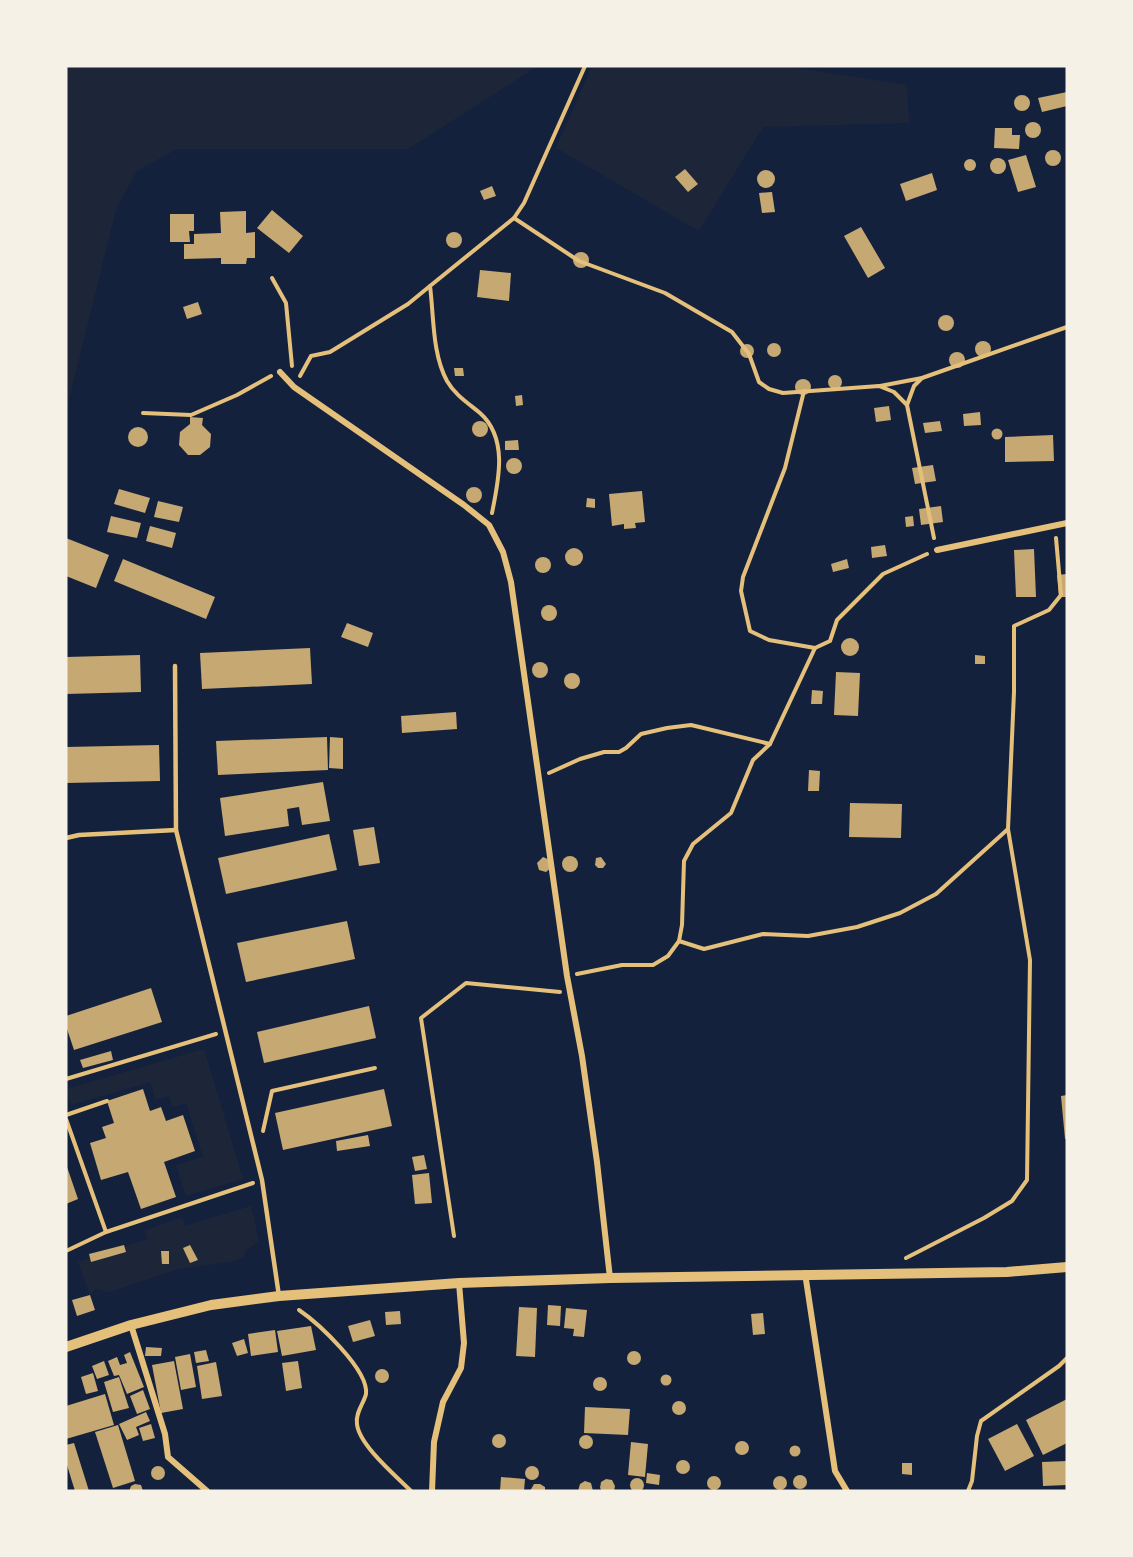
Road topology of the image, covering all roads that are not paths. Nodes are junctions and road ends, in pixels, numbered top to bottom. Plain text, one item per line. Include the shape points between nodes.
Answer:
1 (280, 372) road end
2 (1067, 523) edge
3 (937, 549) road end
4 (175, 666) dead end
5 (177, 830) junction
6 (66, 838) edge
7 (1067, 1267) edge
8 (806, 1273) junction
9 (610, 1278) junction
10 (459, 1283) junction
11 (279, 1296) junction
12 (131, 1325) junction
13 (66, 1347) edge
14 (207, 1491) edge
15 (432, 1491) edge
16 (847, 1491) edge

1 - 9 street via 294,387 489,525 503,552 512,582 597,1162
2 - 3 street
4 - 5 lane
5 - 6 lane
5 - 11 lane via 262,1180
7 - 8 street via 1007,1272
8 - 9 street
8 - 16 street via 835,1471
9 - 10 street
10 - 11 street
10 - 15 street via 464,1343 461,1368 443,1402 434,1442
11 - 12 street via 211,1305
12 - 13 street
12 - 14 street via 165,1434 168,1457

